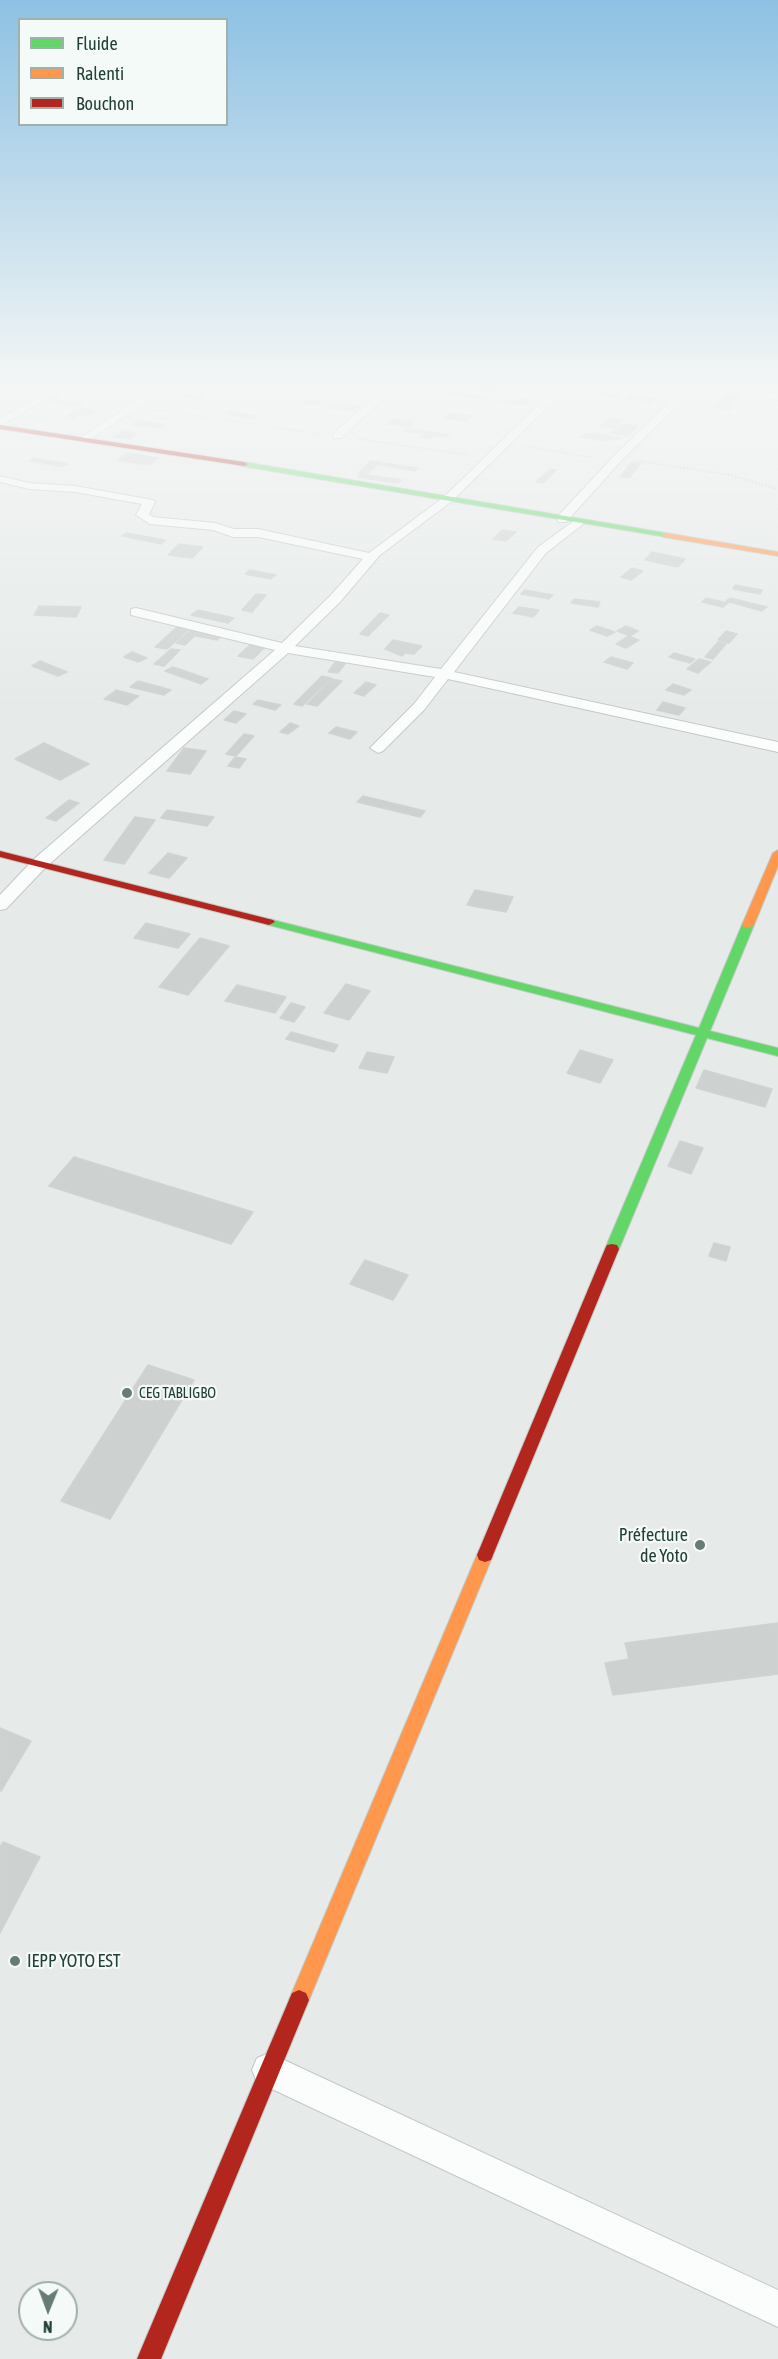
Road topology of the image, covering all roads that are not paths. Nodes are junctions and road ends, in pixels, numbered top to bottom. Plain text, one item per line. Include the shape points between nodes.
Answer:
1 (93, 492) edge
2 (406, 492) edge
3 (455, 492) edge
4 (587, 492) edge
5 (448, 499) junction
6 (562, 519) junction
7 (578, 522) junction
8 (778, 554) edge
9 (371, 557) junction
10 (136, 612) dead end
11 (285, 648) junction
12 (444, 674) junction
13 (778, 747) edge
14 (378, 748) dead end
15 (778, 853) edge
16 (0, 854) edge
17 (40, 863) junction
18 (0, 905) edge
19 (703, 1033) junction
20 (778, 1052) edge
21 (269, 2070) junction
22 (778, 2309) edge
23 (149, 2359) edge

1 - 9 street via 149,502 142,515 150,520 258,533
2 - 5 street
3 - 5 street
4 - 6 street
5 - 6 street
5 - 9 street
6 - 7 street
7 - 8 street
7 - 12 street via 542,550
9 - 11 street
10 - 11 street
11 - 12 street
11 - 17 street
12 - 13 street
12 - 14 street via 419,707
15 - 19 street
16 - 17 street
17 - 18 street
17 - 19 street
19 - 20 street
19 - 21 street
21 - 22 street
21 - 23 street

